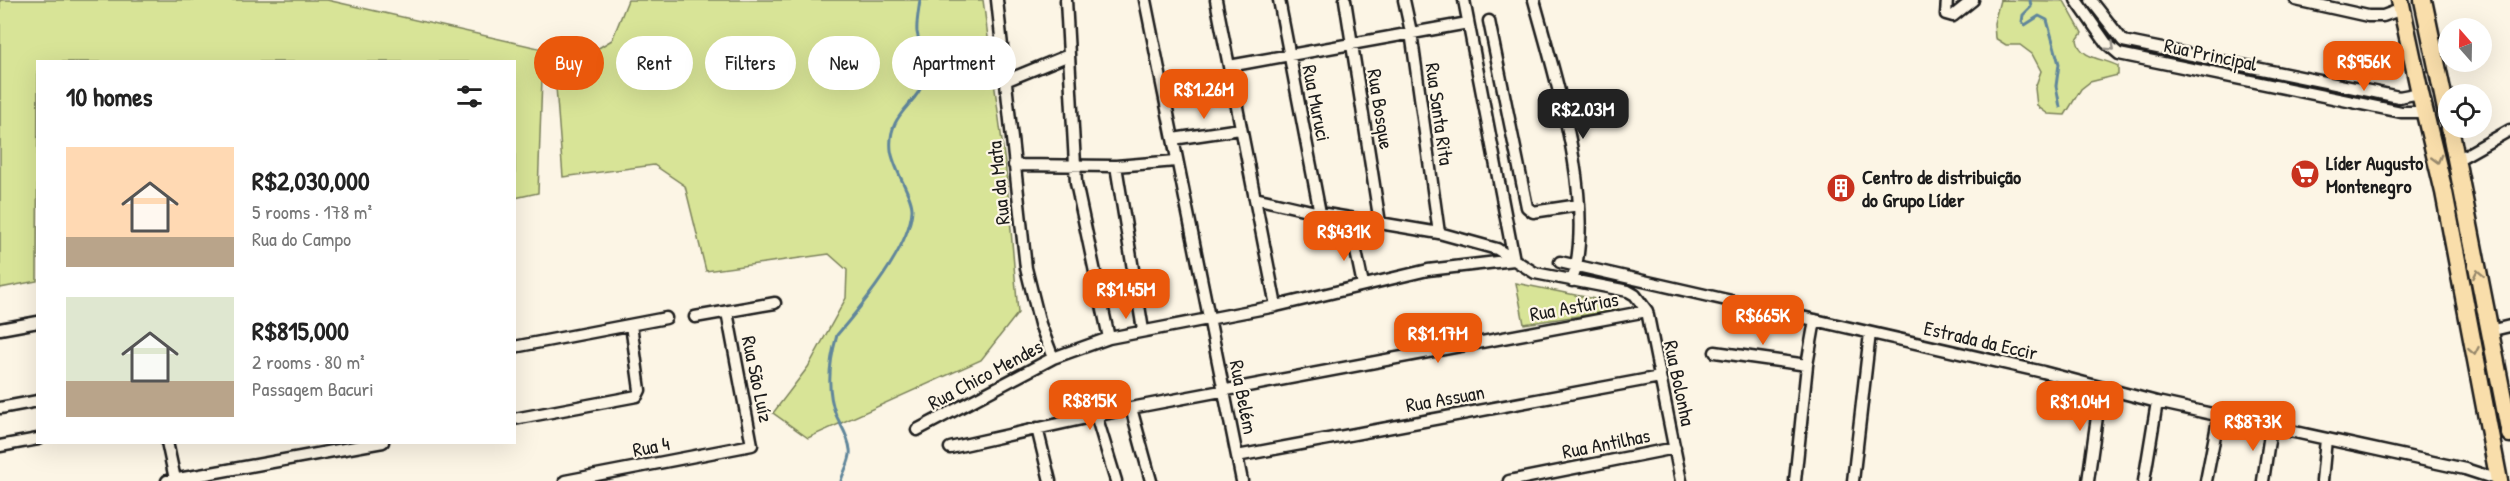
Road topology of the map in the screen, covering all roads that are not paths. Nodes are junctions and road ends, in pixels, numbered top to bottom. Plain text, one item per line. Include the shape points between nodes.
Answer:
1 (997, 0) edge
2 (1066, 0) edge
3 (1145, 0) edge
4 (1216, 0) edge
5 (1279, 0) edge
6 (1345, 0) edge
7 (1404, 0) edge
8 (1464, 0) edge
9 (1534, 0) edge
10 (1947, 0) edge
11 (1973, 0) edge
12 (2076, 0) edge
13 (2091, 0) edge
14 (2296, 0) edge
15 (2423, 2) edge
16 (2401, 4) edge
17 (1489, 21) dead end
18 (1468, 23) junction
19 (1411, 32) junction
20 (1001, 36) edge
21 (1352, 43) junction
22 (1069, 55) junction
23 (1290, 56) junction
24 (2218, 59) junction
25 (1229, 66) junction
26 (2215, 73) junction
27 (1016, 77) edge
28 (2441, 84) edge
29 (1006, 90) edge
30 (2377, 92) junction
31 (2420, 93) junction
32 (2378, 107) junction
33 (2424, 112) junction
34 (1240, 129) junction
35 (2510, 130) edge
36 (2452, 138) edge
37 (1173, 140) junction
38 (2457, 160) junction
39 (1176, 161) junction
40 (1014, 165) junction
41 (1116, 166) junction
42 (1075, 167) junction
43 (1255, 198) junction
44 (1579, 205) junction
45 (1320, 213) junction
46 (1380, 223) junction
47 (1352, 232) dead end
48 (1438, 233) junction
49 (1514, 260) junction
50 (1560, 262) dead end
51 (1577, 266) junction
52 (1572, 281) junction
53 (1364, 285) junction
54 (775, 303) dead end
55 (1276, 306) junction
56 (1647, 311) junction
57 (727, 312) junction
58 (695, 317) dead end
59 (666, 318) dead end
60 (1210, 319) junction
61 (1815, 320) junction
62 (36, 322) edge
63 (632, 325) junction
64 (2510, 326) edge
65 (0, 329) edge
66 (1143, 330) junction
67 (2489, 331) junction
68 (1870, 333) junction
69 (1109, 338) junction
70 (516, 347) edge
71 (1715, 352) dead end
72 (1053, 358) junction
73 (1807, 365) junction
74 (1660, 377) junction
75 (2101, 388) junction
76 (1225, 389) junction
77 (36, 401) edge
78 (2157, 402) junction
79 (0, 408) edge
80 (1131, 408) junction
81 (1096, 415) junction
82 (2219, 415) junction
83 (516, 419) edge
84 (2271, 427) junction
85 (1037, 428) junction
86 (917, 430) dead end
87 (2510, 434) edge
88 (36, 439) edge
89 (2326, 439) junction
90 (167, 444) edge
91 (372, 444) edge
92 (0, 446) edge
93 (744, 448) joint
94 (950, 448) dead end
95 (1675, 448) junction
96 (1237, 456) junction
97 (171, 480) edge
98 (1116, 480) edge
99 (565, 481) edge
100 (1050, 481) edge
101 (1151, 481) edge
102 (1242, 481) edge
103 (1509, 481) edge
104 (1681, 481) edge
105 (1795, 481) edge
106 (1853, 481) edge
107 (2088, 481) edge
108 (2144, 481) edge
109 (2206, 481) edge
110 (2263, 481) edge
111 (2322, 481) edge
112 (2499, 481) edge

1 - 20 street, Rua da Mata
2 - 22 street
3 - 37 street, Rua Belém
4 - 25 street
5 - 23 street, Rua Muruci
6 - 21 street, Rua Bosque
7 - 19 street, Rua Santa Rita
8 - 18 street
9 - 44 street via 1570,146
10 - 11 street via 1945,10 1949,16
12 -> 26 street, Rua Principal via 2114,52
13 - 24 street, Rua Principal via 2123,41
14 - 16 street via 2368,16 2383,16
15 - 16 main road
15 - 28 main road
16 - 31 main road
17 - 44 street via 1527,207 1533,212
18 - 19 street
18 - 49 street
19 - 21 street
19 - 48 street, Rua Santa Rita
21 - 23 street
21 - 46 street, Rua Bosque
22 - 27 street
22 - 42 street
23 - 25 street
23 - 45 street, Rua Muruci
24 - 26 street
24 - 30 street, Rua Principal
25 - 34 street
26 - 32 street, Rua Principal
29 - 40 street, Rua da Mata
30 - 31 street, Rua Principal via 2399,97
30 - 32 street
31 - 33 main road
32 - 33 street, Rua Principal
33 -> 112 main road via 2444,192
34 - 37 street
34 - 43 street
35 - 38 street
36 - 38 main road
37 - 39 street, Rua Belém
67 -> 38 main road
39 - 41 street
39 - 60 street, Rua Belém
40 - 42 street
40 - 72 street, Rua da Mata via 1026,268
41 - 42 street
41 - 66 street
42 - 69 street via 1079,205
43 - 45 street
43 - 55 street
44 - 51 street
45 - 46 street
46 - 48 street
47 - 53 street
48 - 49 street via 1497,249
49 - 52 street via 1535,273
49 - 53 street, Rua Chico Mendes via 1428,270
50 - 51 street, Estrada da Eccir
51 - 52 street
51 - 61 street, Estrada da Eccir
52 - 56 street, Rua Bolonha via 1628,291
53 - 55 street, Rua Chico Mendes
54 - 57 street
55 - 60 street, Rua Chico Mendes
56 - 74 street, Rua Bolonha
56 - 76 street, Rua Astúrias
57 - 58 street
57 - 93 street, Rua São Luíz via 753,442
59 - 63 street
60 - 66 street, Rua Chico Mendes
60 - 76 street, Rua Belém
61 - 68 street, Estrada da Eccir
61 - 73 street
62 - 65 street
63 - 70 street
63 - 83 street via 640,390 637,396
64 - 67 street
66 - 69 street, Rua Chico Mendes
67 - 87 main road
68 - 75 street, Estrada da Eccir
68 - 106 street
69 - 72 street, Rua Chico Mendes
71 - 73 street
72 - 86 street, Rua Chico Mendes
73 - 105 street
74 - 95 street, Rua Bolonha
74 - 96 street, Rua Assuan
75 - 78 street, Estrada da Eccir
75 - 107 street
76 - 80 street, Rua Astúrias
76 - 96 street, Rua Belém
77 - 79 street
78 - 82 street, Estrada da Eccir
78 - 108 street
80 - 81 street, Rua Astúrias
80 - 101 street
81 - 85 street, Rua Astúrias
81 - 98 street
82 - 84 street, Estrada da Eccir
82 - 109 street
84 - 89 street, Estrada da Eccir
84 - 110 street
85 - 94 street, Rua Astúrias
85 - 100 street
88 - 92 street
89 - 111 street
89 - 112 street, Estrada da Eccir via 2465,469
90 - 97 street
91 - 97 street
93 - 99 street, Rua 4
95 - 103 street, Rua Antilhas
95 - 104 street, Rua Bolonha
96 - 102 street, Rua Belém

